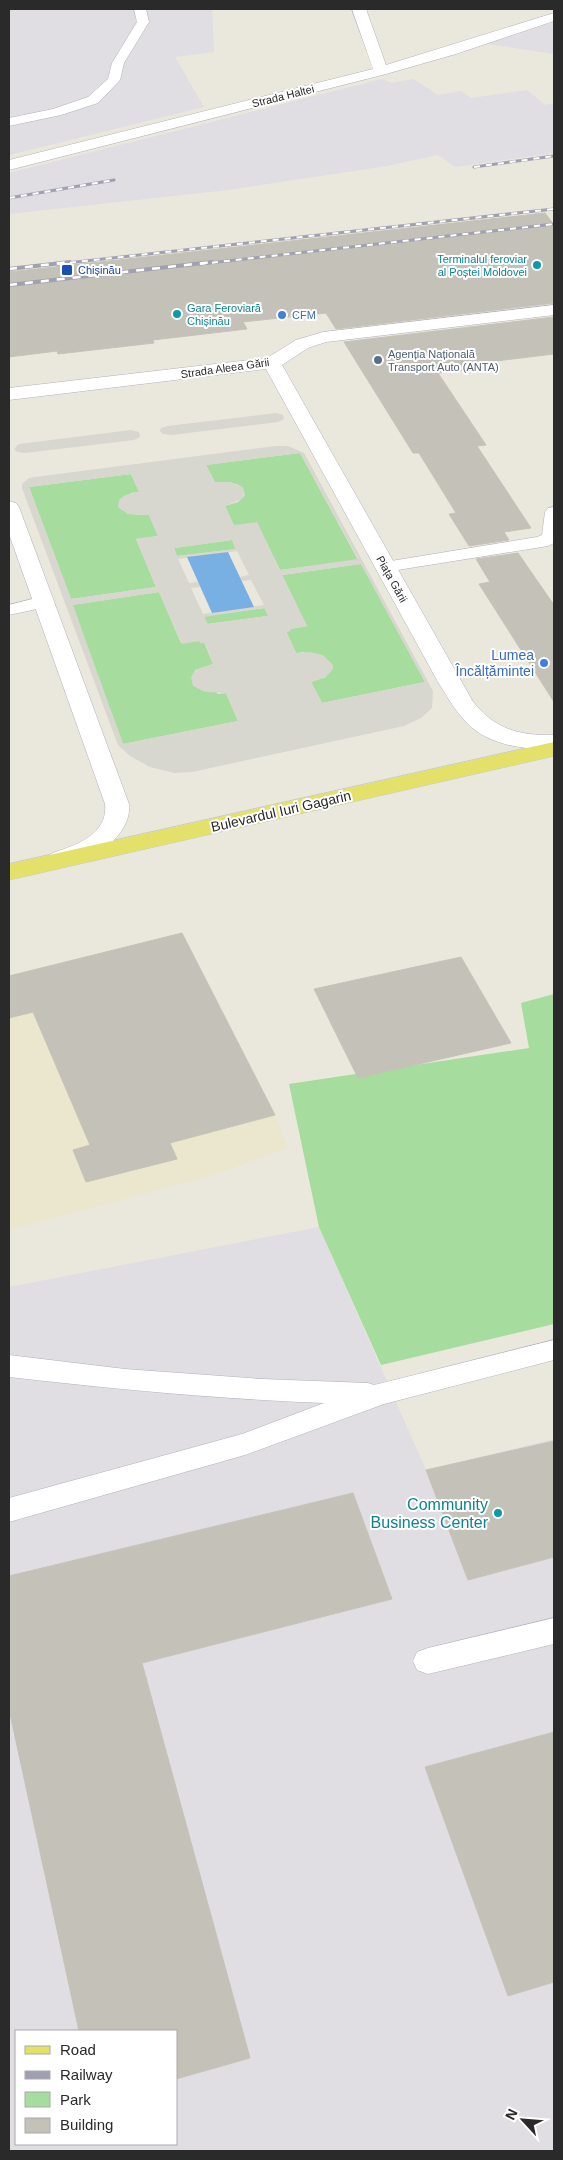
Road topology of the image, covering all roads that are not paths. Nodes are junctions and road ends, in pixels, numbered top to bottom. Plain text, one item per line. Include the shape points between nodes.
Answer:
1 (140, 9) edge
2 (359, 9) edge
3 (554, 17) edge
4 (380, 71) junction
5 (9, 122) edge
6 (9, 165) edge
7 (554, 310) edge
8 (272, 363) junction
9 (9, 394) edge
10 (9, 507) edge
11 (554, 512) edge
12 (552, 540) edge
13 (385, 568) junction
14 (44, 602) junction
15 (9, 610) edge
16 (554, 742) edge
17 (554, 749) edge
18 (37, 866) junction
19 (9, 872) edge
20 (554, 1350) edge
21 (9, 1366) edge
22 (380, 1394) junction
23 (9, 1510) edge
24 (554, 1631) edge
25 (428, 1661) dead end

1 - 5 lane via 143,22 118,63 114,80 93,100
2 - 4 street
3 - 4 street, Strada Haltei
4 - 6 street, Strada Haltei
7 - 8 street, Strada Aleea Gării via 323,338 302,344
8 - 9 street, Strada Aleea Gării
8 - 13 street, Piața Gării
10 - 14 street
11 - 12 lane
12 - 13 lane
13 - 16 street, Piața Gării via 449,682 480,723 498,734 523,741
14 - 15 lane
14 - 18 street via 118,809 114,824 102,839 84,851
17 - 18 main road, Bulevardul Iuri Gagarin
18 - 19 main road, Bulevardul Iuri Gagarin
20 - 22 lane
21 - 22 lane via 125,1380
22 - 23 lane via 245,1444
24 - 25 lane

